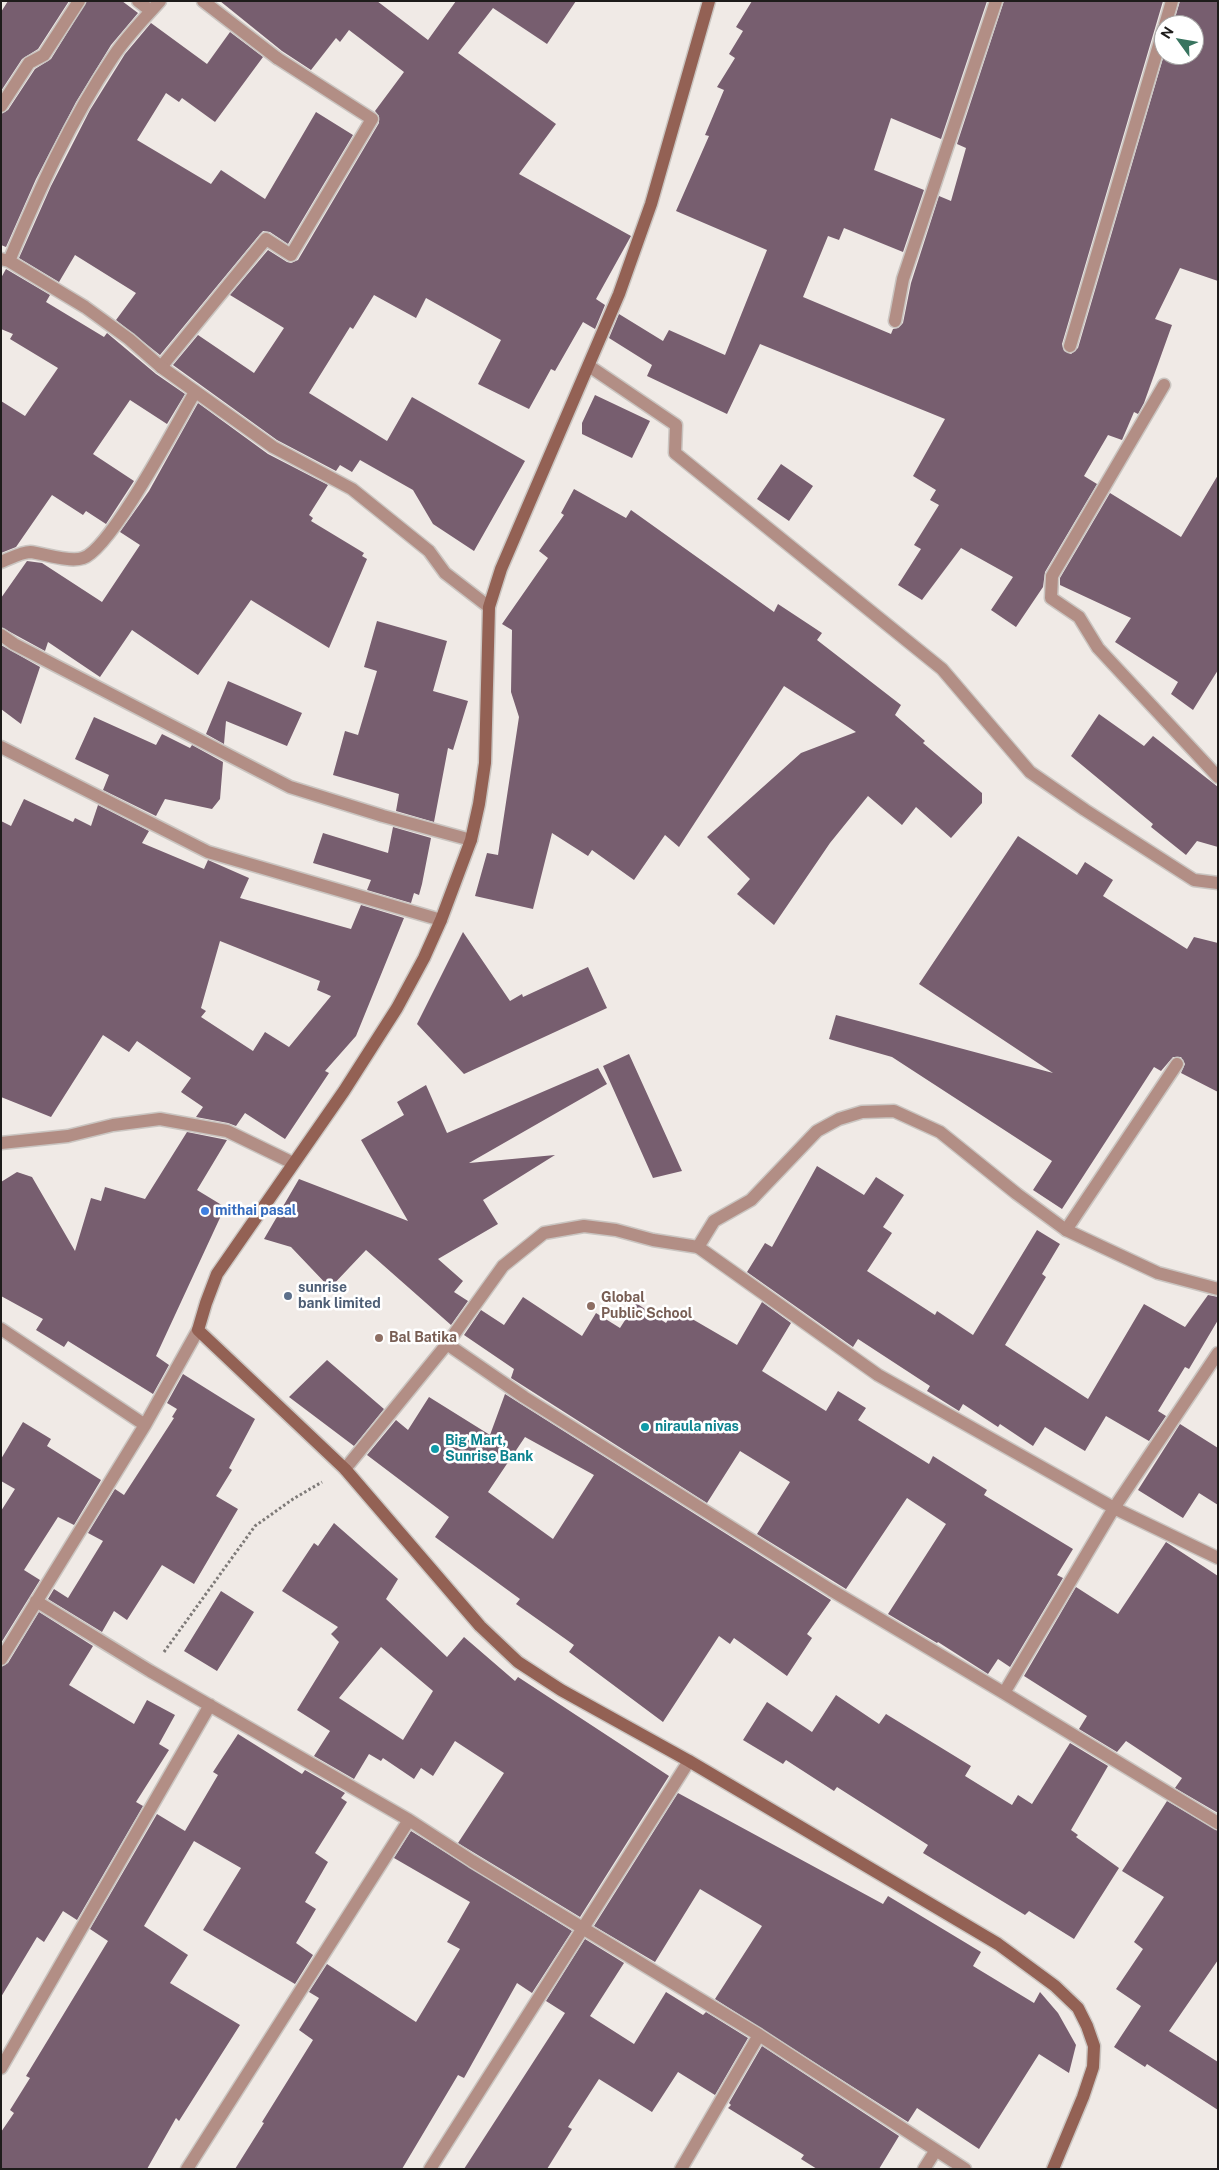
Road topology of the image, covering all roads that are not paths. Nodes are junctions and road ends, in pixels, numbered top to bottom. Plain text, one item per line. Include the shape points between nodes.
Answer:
1 (79, 1) edge
2 (138, 1) edge
3 (203, 1) edge
4 (709, 1) edge
5 (996, 1) edge
6 (1172, 1) edge
7 (156, 6) edge
8 (1168, 15) edge
9 (1154, 60) edge
10 (1, 106) edge
11 (5, 260) edge
12 (895, 321) dead end
13 (1070, 346) dead end
14 (589, 366) junction
15 (162, 367) junction
16 (1164, 385) dead end
17 (195, 392) junction
18 (1, 562) edge
19 (489, 607) junction
20 (1, 635) edge
21 (1, 747) edge
22 (1218, 777) edge
23 (472, 840) junction
24 (1218, 883) edge
25 (441, 920) junction
26 (1176, 1064) dead end
27 (1, 1143) edge
28 (293, 1163) junction
29 (1066, 1230) junction
30 (698, 1247) junction
31 (1218, 1289) edge
32 (1, 1329) edge
33 (198, 1330) junction
34 (447, 1344) junction
35 (1217, 1356) edge
36 (145, 1425) junction
37 (345, 1469) junction
38 (1114, 1508) junction
39 (1218, 1558) edge
40 (36, 1601) junction
41 (1, 1659) edge
42 (1004, 1693) junction
43 (210, 1705) junction
44 (689, 1761) junction
45 (408, 1820) junction
46 (1218, 1823) edge
47 (582, 1927) junction
48 (758, 2035) junction
49 (1, 2068) edge
50 (936, 2150) junction
51 (187, 2169) edge
52 (430, 2169) edge
53 (681, 2169) edge
54 (924, 2169) edge
55 (965, 2169) edge
56 (1053, 2169) edge

1 - 10 street via 44,55 28,63
2 - 7 street
3 - 15 street via 277,58 372,119 291,255 266,239
4 - 14 main road via 651,204
5 - 12 street via 903,279
6 - 8 street
7 - 11 street via 114,55 84,103
9 - 13 street
11 - 15 street via 85,307
14 - 19 main road via 501,569
14 - 24 street via 676,425 675,453 942,668 1030,772 1194,880
15 - 17 street
16 - 22 street via 1052,576 1051,598 1078,616 1098,648
17 - 18 street via 132,502 103,542 82,559 50,558 29,552
17 - 19 street via 273,447 352,489 429,552 445,573
19 - 23 main road via 485,763
20 - 23 street via 290,787
21 - 25 street via 208,852
23 - 25 main road
25 - 28 main road via 397,1008
26 - 29 street
27 - 28 street via 68,1136 113,1125 160,1119 227,1131
28 - 33 main road via 217,1274
29 - 30 street via 940,1132 894,1111 862,1112 817,1131 751,1200 714,1221
29 - 31 street via 1158,1273
30 - 34 street via 584,1226 544,1233 503,1266
30 - 38 street via 878,1375
32 - 36 street
33 - 36 street
33 - 37 main road
34 - 37 street
34 - 42 street via 524,1397 831,1590
35 - 38 street
36 - 40 street
37 - 44 main road via 480,1626 518,1662 560,1690
38 - 39 street
38 - 42 street
40 - 41 street
40 - 43 street
42 - 46 street
43 - 45 street
43 - 49 street
44 - 47 street
44 - 56 main road via 998,1944 1055,1986 1078,2008 1094,2046 1092,2068
45 - 47 street
45 - 51 street
47 - 48 street
47 - 52 street
48 - 50 street
48 - 53 street
50 - 54 street
50 - 55 street

